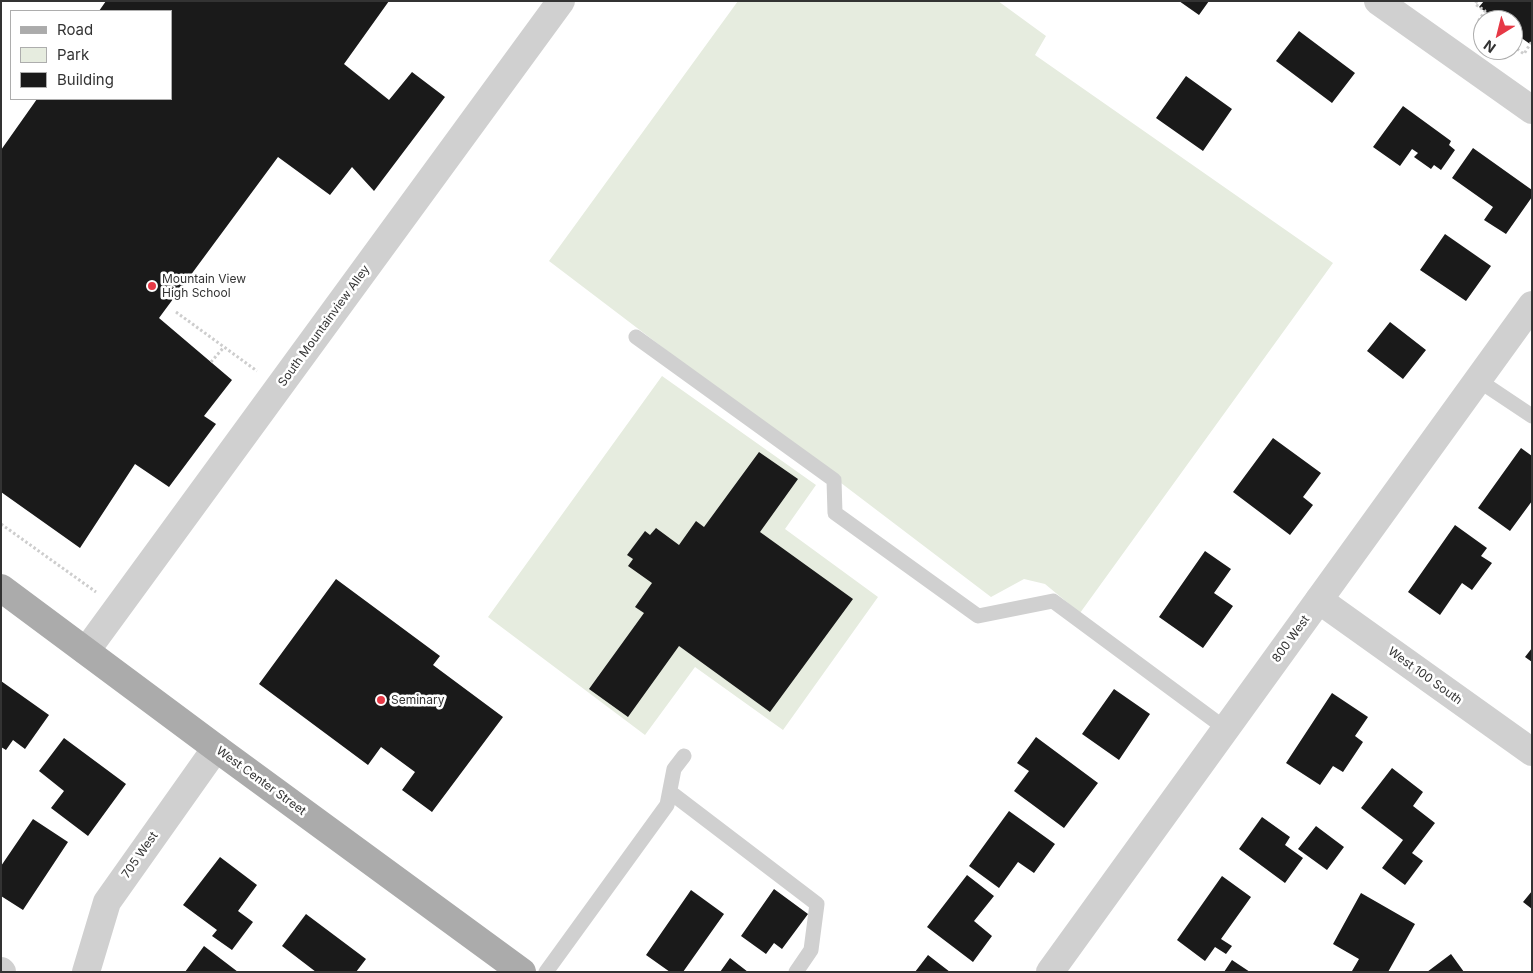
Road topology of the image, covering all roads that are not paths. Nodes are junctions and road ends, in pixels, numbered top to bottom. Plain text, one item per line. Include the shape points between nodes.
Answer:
1 (561, 1) edge
2 (1378, 1) edge
3 (1532, 110) edge
4 (1532, 306) edge
5 (636, 337) dead end
6 (1478, 380) junction
7 (1532, 416) edge
8 (1, 588) edge
9 (1319, 600) junction
10 (86, 652) junction
11 (1226, 729) junction
12 (216, 748) junction
13 (1532, 752) edge
14 (684, 756) dead end
15 (670, 792) junction
16 (86, 972) edge
17 (522, 972) edge
18 (546, 972) edge
19 (796, 972) edge
20 (1050, 972) edge

1 - 10 street, South Mountainview Alley
2 - 3 street
4 - 6 street, 800 West
5 - 11 lane via 834,480 835,513 978,616 1053,602
6 - 7 lane
6 - 9 street, 800 West
8 - 10 main road, West Center Street
9 - 11 street, 800 West
9 - 13 street, West 100 South
10 - 12 main road, West Center Street
11 - 20 street, 800 West
12 - 16 street, 705 West via 107,902
12 - 17 main road, West Center Street
14 - 15 lane via 674,769
15 - 18 lane via 666,805
15 - 19 lane via 817,904 811,950

